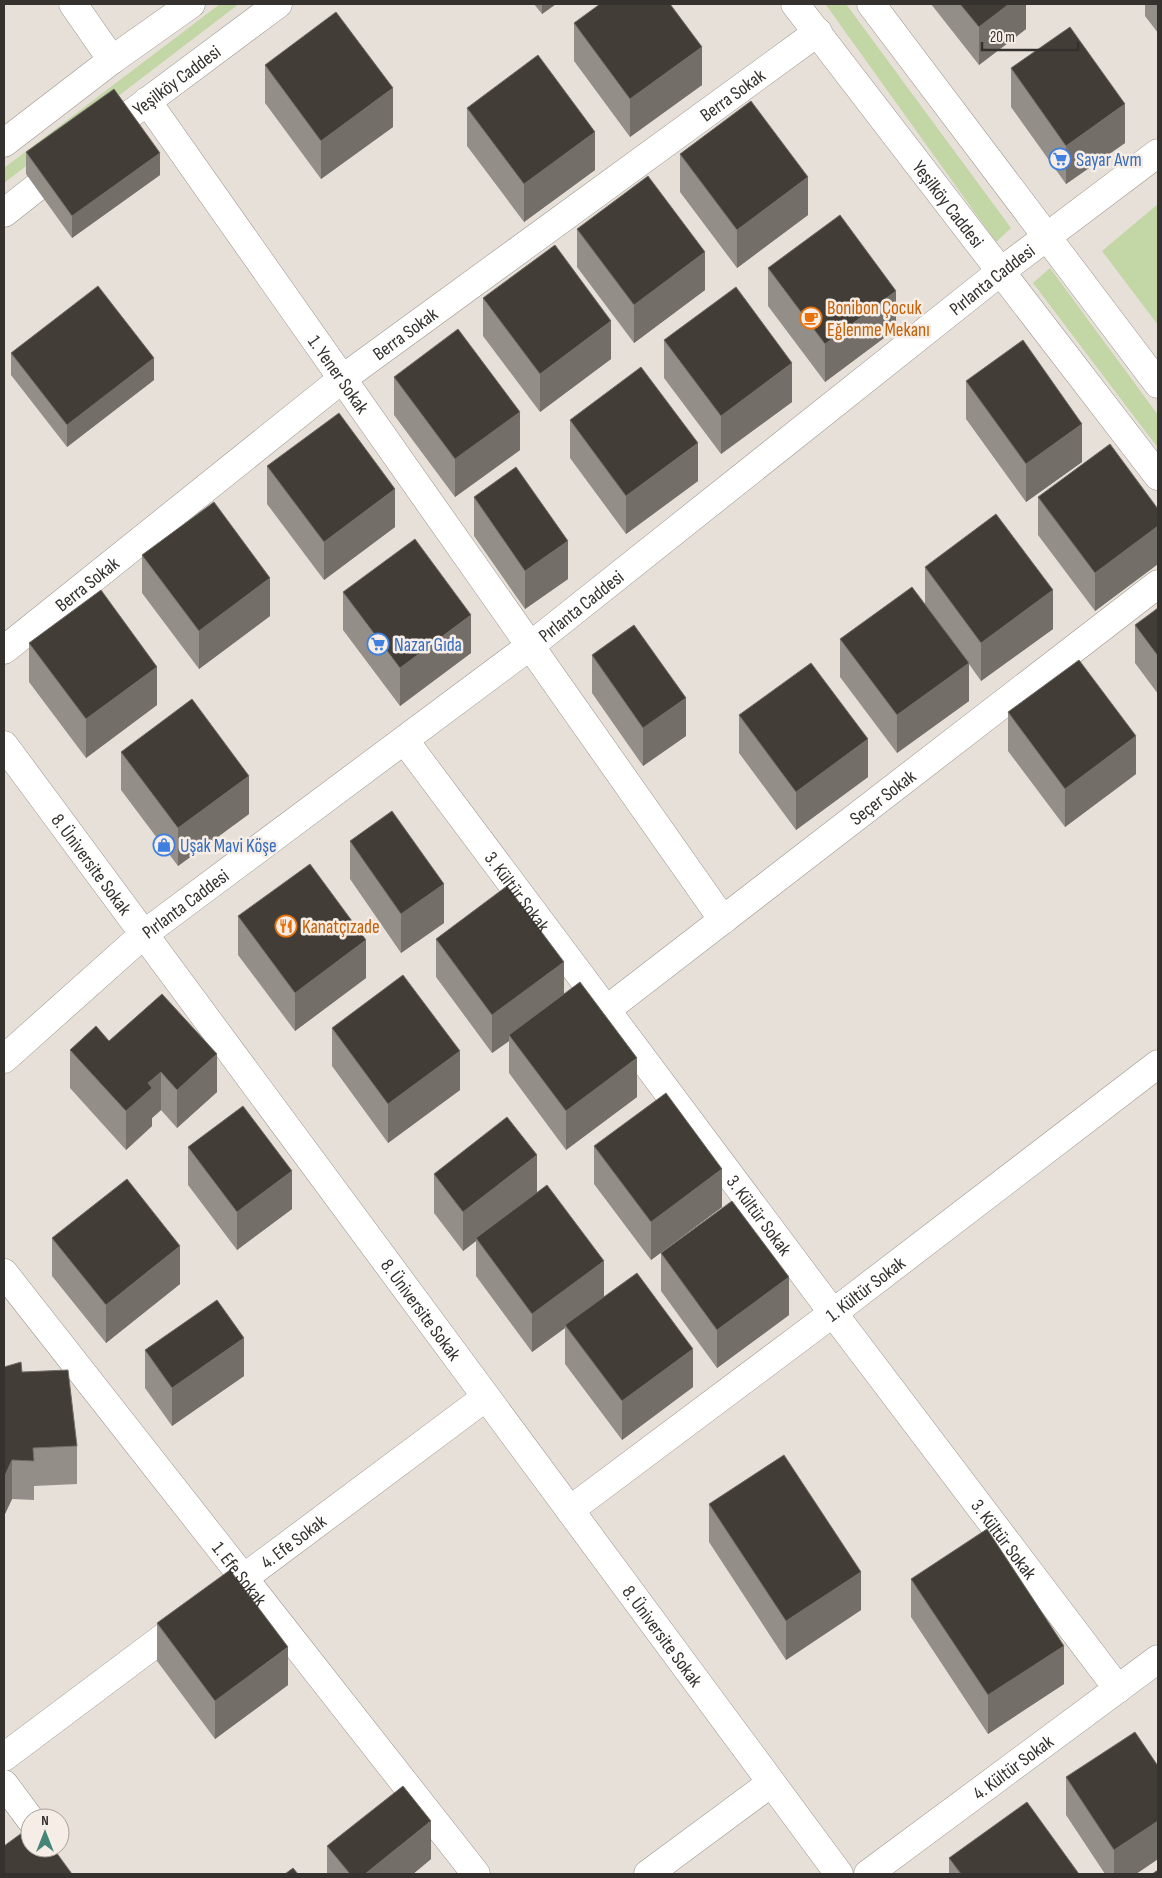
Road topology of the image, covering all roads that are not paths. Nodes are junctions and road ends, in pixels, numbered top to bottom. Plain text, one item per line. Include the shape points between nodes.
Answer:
1 (73, 4) edge
2 (191, 4) edge
3 (278, 4) edge
4 (795, 4) edge
5 (871, 4) edge
6 (818, 32) junction
7 (112, 60) junction
8 (147, 101) junction
9 (4, 143) edge
10 (1158, 153) edge
11 (4, 213) edge
12 (1047, 236) junction
13 (1000, 272) junction
14 (342, 379) junction
15 (1158, 384) edge
16 (1158, 476) edge
17 (1158, 584) edge
18 (530, 646) junction
19 (4, 650) edge
20 (405, 741) junction
21 (4, 745) edge
22 (723, 920) junction
23 (144, 934) junction
24 (606, 1010) junction
25 (4, 1059) edge
26 (1158, 1064) edge
27 (4, 1273) edge
28 (833, 1313) junction
29 (486, 1397) junction
30 (570, 1510) junction
31 (243, 1578) junction
32 (1158, 1659) edge
33 (1118, 1689) junction
34 (4, 1757) edge
35 (771, 1783) junction
36 (4, 1784) edge
37 (22, 1808) edge
38 (476, 1874) edge
39 (648, 1874) edge
40 (839, 1874) edge
41 (868, 1874) edge

1 - 7 street
2 - 7 street
3 - 8 street, Yeşilköy Caddesi
4 - 6 street, Yeşilköy Caddesi
5 - 12 street
6 - 13 street, Yeşilköy Caddesi
6 - 14 street, Berra Sokak
7 - 9 street
8 - 11 street, Yeşilköy Caddesi
8 - 14 street, 1. Yener Sokak
10 - 12 street, Pırlanta Caddesi
12 - 13 street, Pırlanta Caddesi
12 - 15 street
13 - 16 street, Yeşilköy Caddesi
13 - 18 street, Pırlanta Caddesi
14 - 18 street, 1. Yener Sokak
14 - 19 street, Berra Sokak
17 - 22 street, Seçer Sokak
18 - 20 street, Pırlanta Caddesi
18 - 22 street, 1. Yener Sokak
20 - 23 street, Pırlanta Caddesi
20 - 24 street, 3. Kültür Sokak
21 - 23 street, 8. Üniversite Sokak
22 - 24 street, Seçer Sokak
23 - 25 street, Pırlanta Caddesi
23 - 29 street, 8. Üniversite Sokak
24 - 28 street, 3. Kültür Sokak
26 - 28 street, 1. Kültür Sokak
27 - 31 street, 1. Efe Sokak
28 - 30 street, 1. Kültür Sokak
28 - 33 street, 3. Kültür Sokak
29 - 30 street, 8. Üniversite Sokak
29 - 31 street, 4. Efe Sokak
30 - 35 street, 8. Üniversite Sokak
31 - 34 street, 4. Efe Sokak
31 - 38 street, 1. Efe Sokak
32 - 33 street, 4. Kültür Sokak
33 - 41 street, 4. Kültür Sokak
35 - 39 street
35 - 40 street, 8. Üniversite Sokak
36 - 37 street

